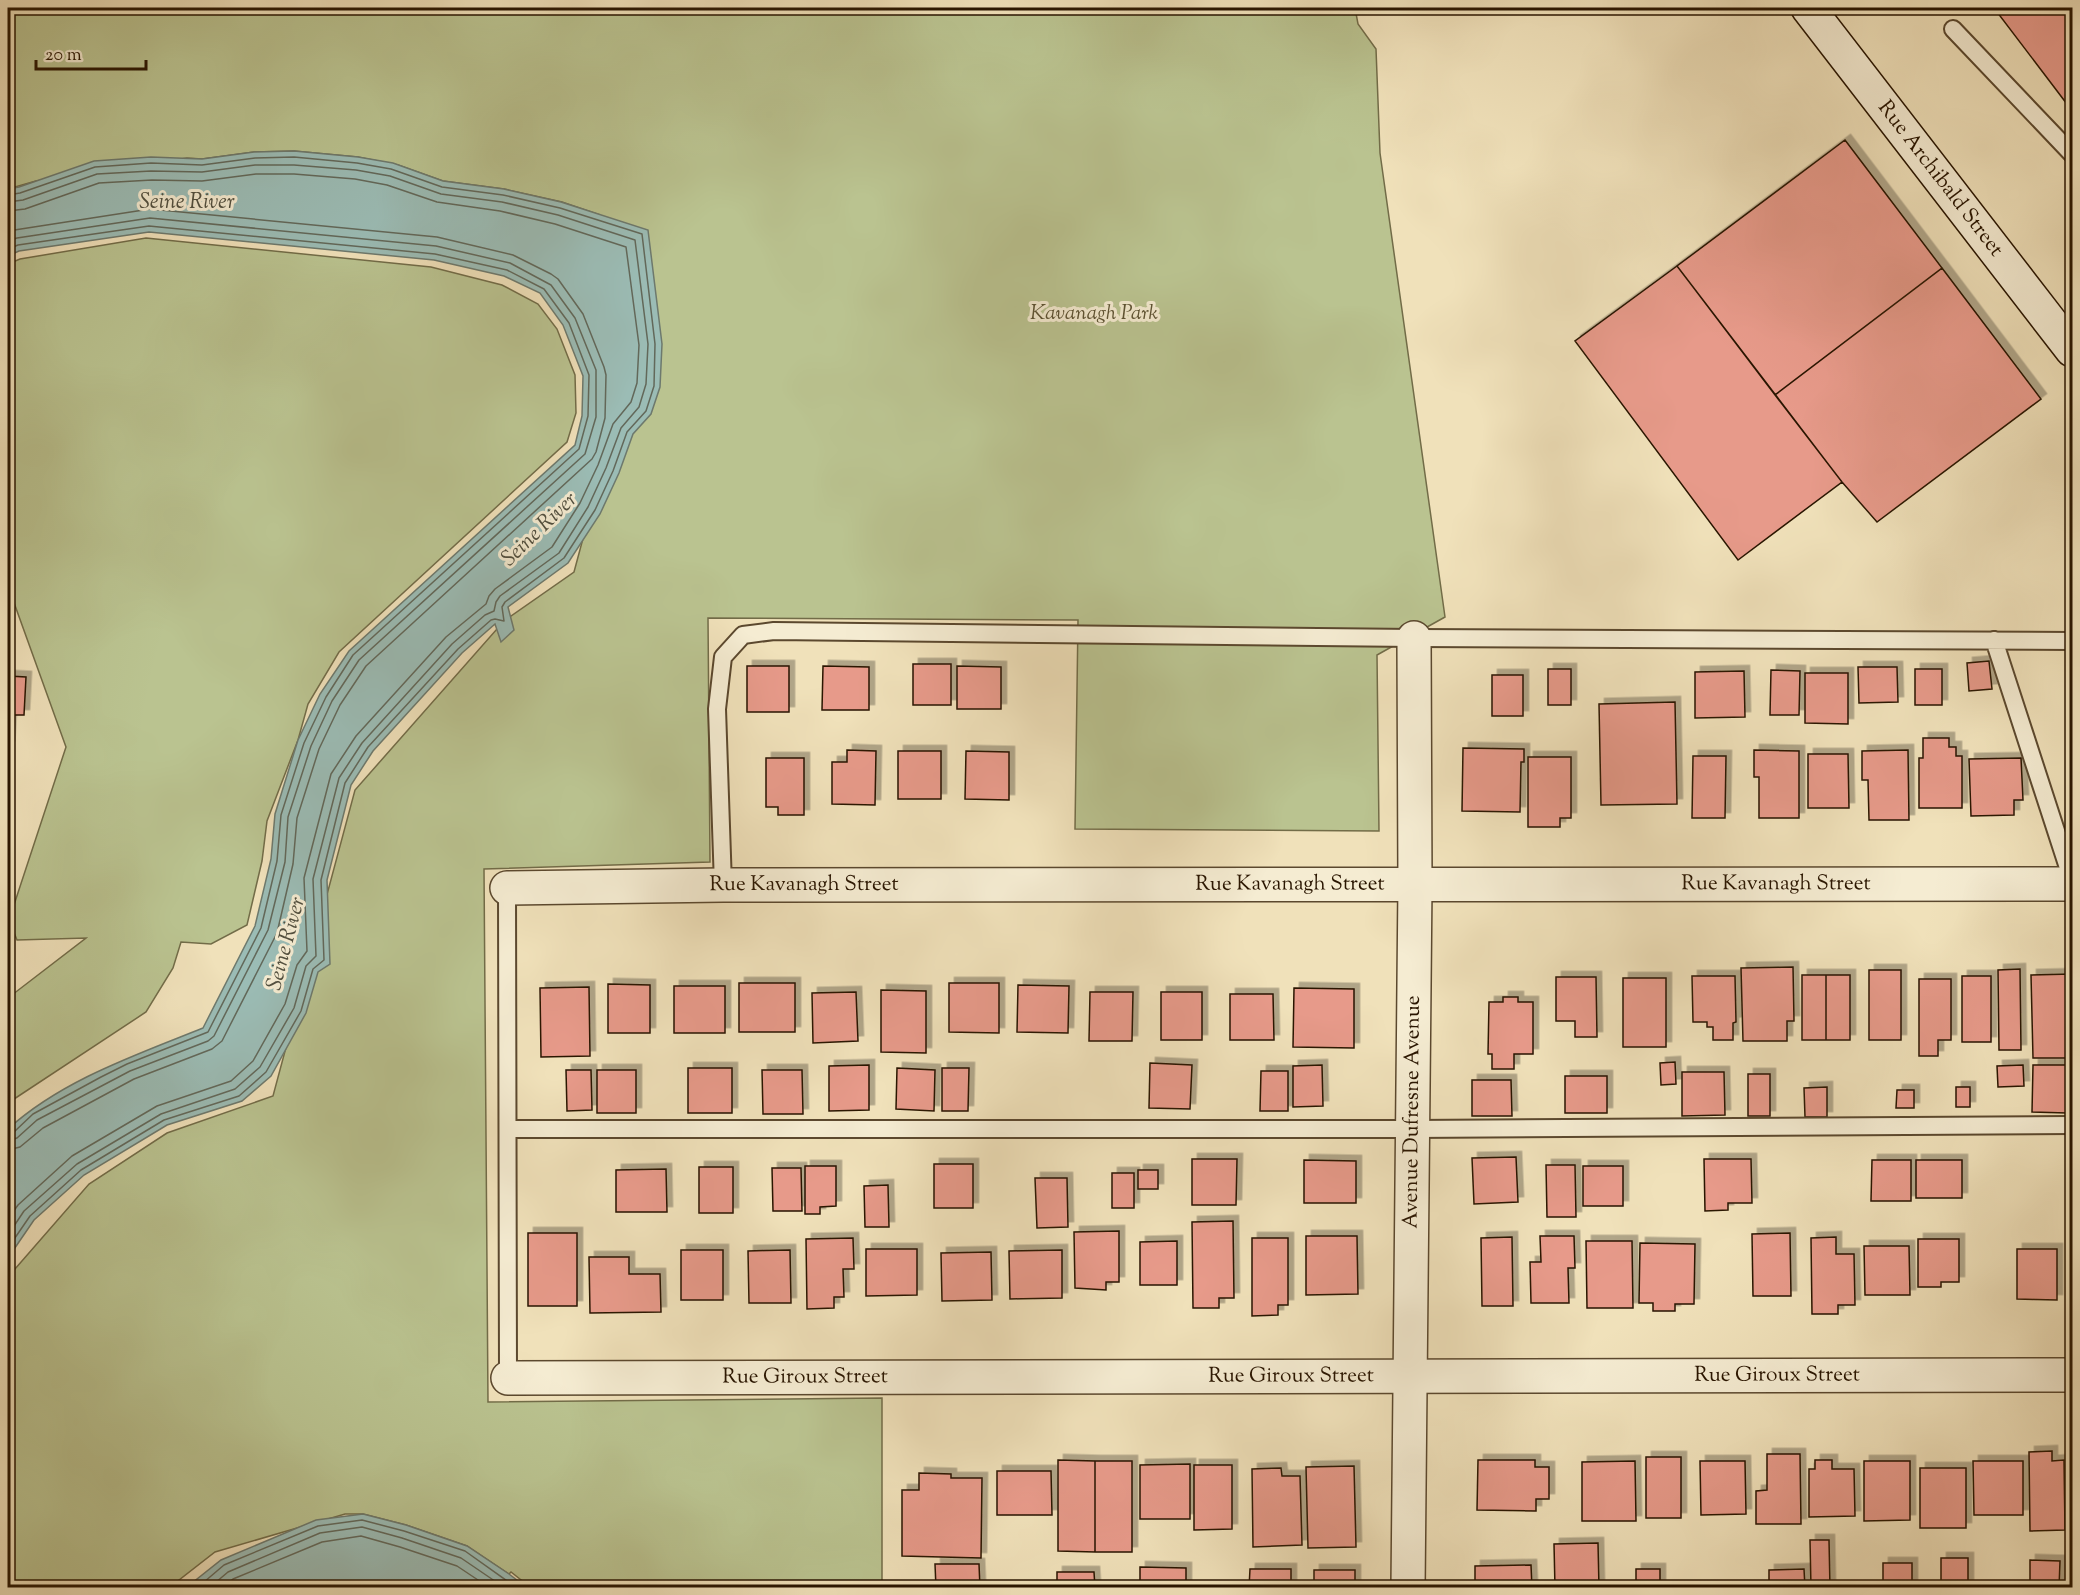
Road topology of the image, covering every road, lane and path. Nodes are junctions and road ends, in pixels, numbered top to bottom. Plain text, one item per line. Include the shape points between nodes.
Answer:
1 (1808, 8) edge
2 (1953, 29) dead end
3 (2073, 154) edge
4 (2073, 350) edge
5 (1414, 638) junction
6 (1994, 640) junction
7 (2073, 641) edge
8 (2073, 882) edge
9 (1415, 884) junction
10 (723, 885) junction
11 (507, 888) joint
12 (2073, 1125) edge
13 (508, 1129) junction
14 (1413, 1129) junction
15 (2073, 1375) edge
16 (1411, 1376) junction
17 (508, 1378) joint
18 (1408, 1587) edge

1 - 4 street, Rue Archibald Street
2 - 3 lane
5 - 6 lane
5 - 9 street, Avenue Dufresne Avenue
5 - 10 lane via 774,631 743,635 723,657 717,709
6 - 7 lane
6 - 8 lane
8 - 9 street, Rue Kavanagh Street
9 - 10 street, Rue Kavanagh Street
9 - 14 street, Avenue Dufresne Avenue
10 - 11 street, Rue Kavanagh Street
11 - 13 lane
12 - 14 lane
13 - 14 lane
13 - 17 lane
14 - 16 street, Avenue Dufresne Avenue
15 - 16 street, Rue Giroux Street
16 - 17 street, Rue Giroux Street
16 - 18 street, Avenue Dufresne Avenue

